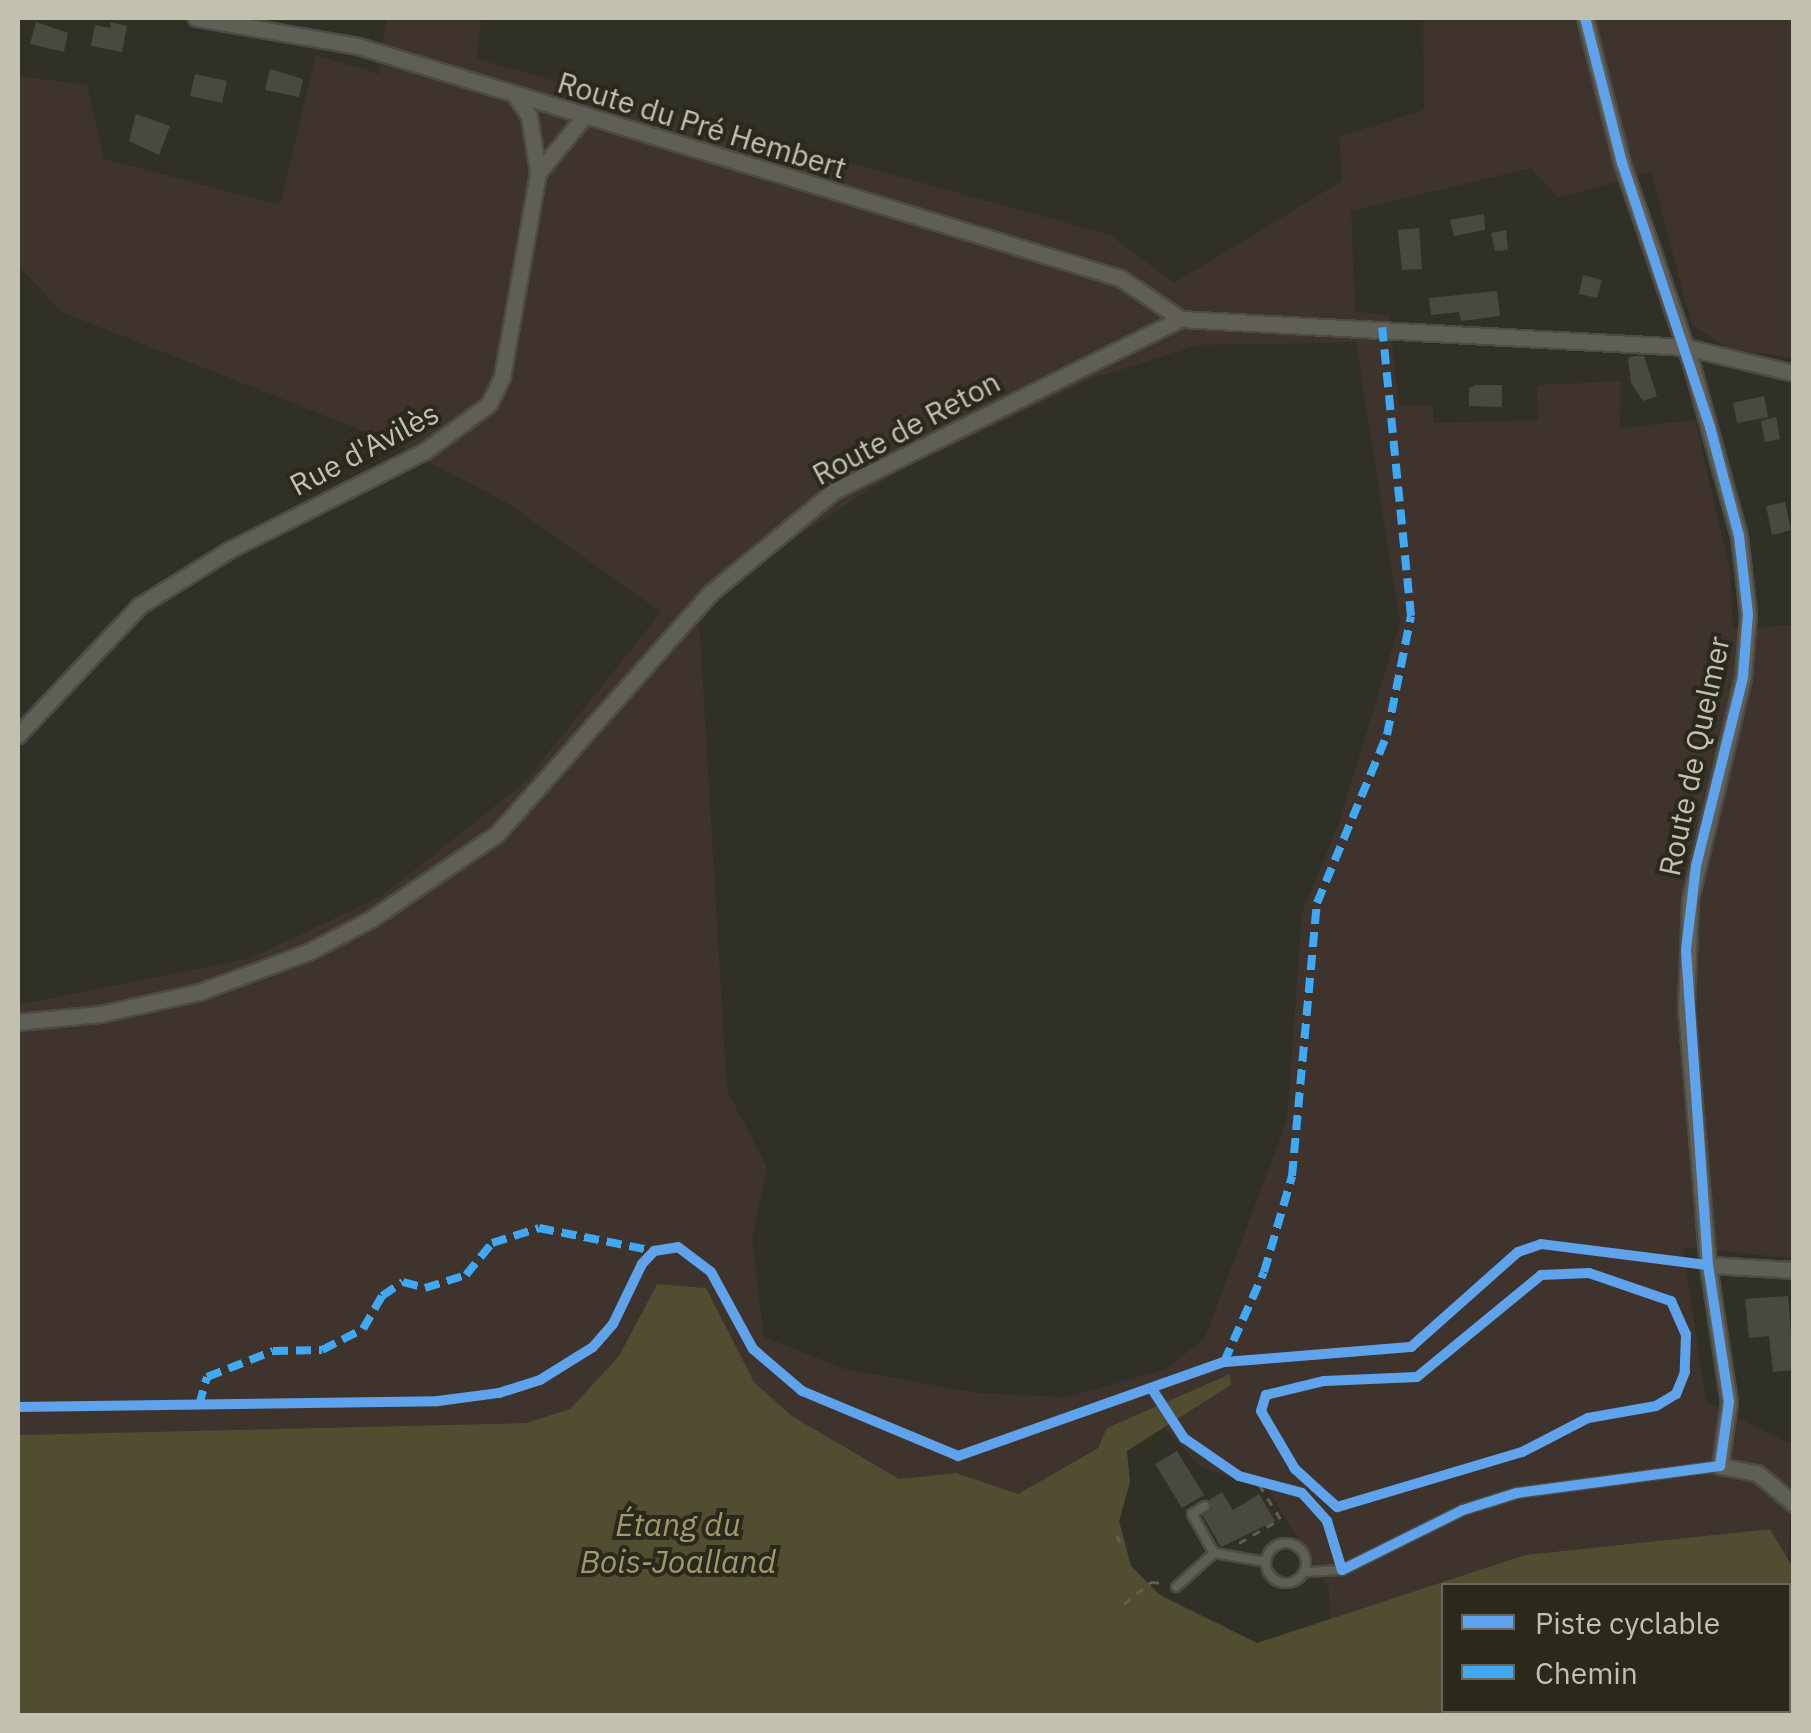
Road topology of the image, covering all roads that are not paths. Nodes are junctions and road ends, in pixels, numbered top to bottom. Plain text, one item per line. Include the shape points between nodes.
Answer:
1 (196, 18) edge
2 (1586, 18) edge
3 (517, 98) junction
4 (582, 119) junction
5 (538, 172) junction
6 (1180, 319) junction
7 (1685, 346) junction
8 (1794, 373) edge
9 (18, 734) edge
10 (18, 1022) edge
11 (1708, 1265) junction
12 (1794, 1270) edge
13 (1720, 1466) junction
14 (1794, 1504) edge
15 (1205, 1506) dead end
16 (1220, 1553) junction
17 (1266, 1562) junction
18 (1304, 1572) junction
19 (1176, 1587) dead end

1 - 3 street, Route du Pré Hembert via 358,46
2 - 7 street, Route de Quelmer via 1622,163
3 - 4 street, Route du Pré Hembert
3 - 5 street, Rue d'Avilès via 529,116
4 - 5 street
4 - 6 street, Route du Pré Hembert via 1120,278
5 - 9 street, Rue d'Avilès via 502,377 489,404 425,451 229,550 139,606
6 - 7 street, Route de Reton
6 - 10 street, Route de Reton via 834,491 709,594 497,834 371,919 308,952 199,992 100,1014
7 - 8 street, Route de Reton
7 - 11 street, Route de Quelmer via 1739,536 1748,614 1743,678 1696,866 1686,950
11 - 12 street
11 - 13 street, Route de Quelmer via 1729,1402
13 - 14 street via 1758,1473
13 - 18 lane via 1517,1493 1463,1510 1342,1570
15 - 16 lane via 1192,1514
16 - 17 lane
16 - 19 lane
17 - 18 lane via 1281,1582
17 - 18 lane via 1276,1546 1288,1543 1304,1554

